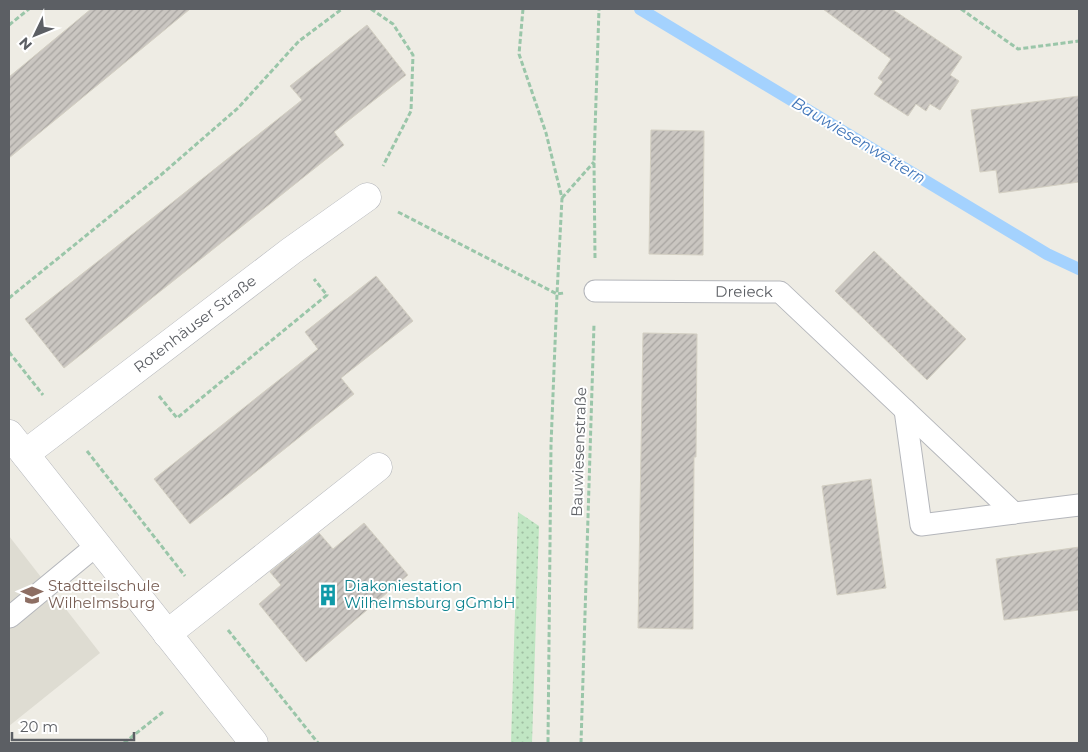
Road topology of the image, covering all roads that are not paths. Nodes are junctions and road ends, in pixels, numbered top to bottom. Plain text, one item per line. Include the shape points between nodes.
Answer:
1 (367, 197) road end
2 (595, 291) road end
3 (905, 410) junction
4 (17, 444) edge
5 (378, 467) dead end
6 (1079, 505) edge
7 (1014, 513) junction
8 (97, 545) junction
9 (10, 617) dead end
10 (166, 634) junction
11 (254, 743) edge

1 - 4 street, Rotenhäuser Straße via 65,423
2 - 3 lane, Dreieck via 780,292
3 - 7 lane, Dreieck
3 - 7 lane via 921,525
4 - 8 street, Rotenhäuser Straße
5 - 10 street
6 - 7 lane
8 - 9 lane
8 - 10 street, Rotenhäuser Straße
10 - 11 street, Rotenhäuser Straße

